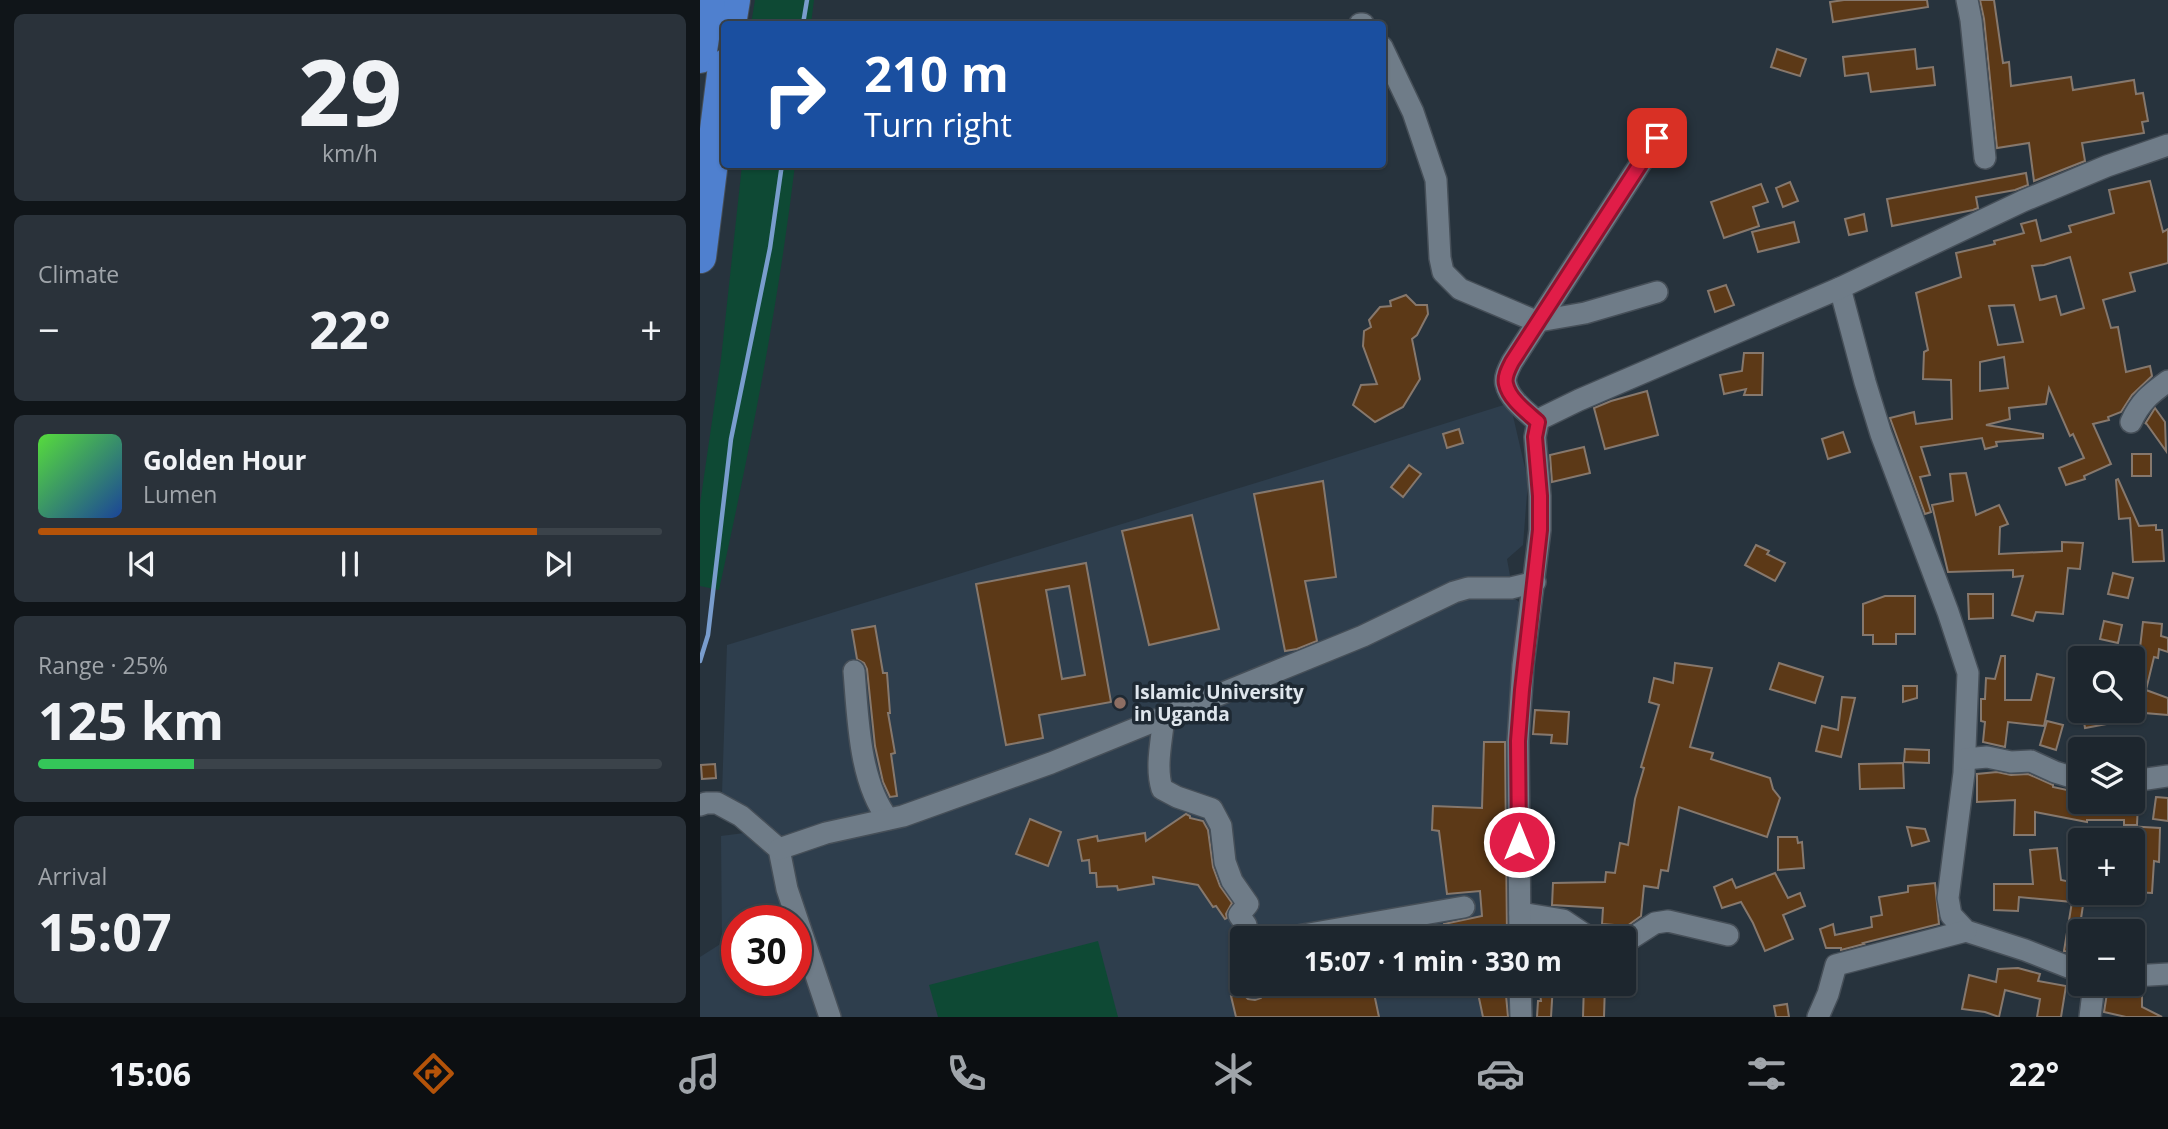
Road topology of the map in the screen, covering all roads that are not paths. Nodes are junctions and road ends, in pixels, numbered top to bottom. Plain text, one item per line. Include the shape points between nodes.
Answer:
1 (709, 0) edge
2 (734, 0) edge
3 (1967, 0) edge
4 (730, 21) edge
5 (1386, 55) edge
6 (700, 57) edge
7 (721, 90) edge
8 (1657, 138) dead end
9 (2168, 145) edge
10 (1984, 158) dead end
11 (700, 257) edge
12 (1840, 288) junction
13 (1657, 292) dead end
14 (1538, 321) junction
15 (2168, 381) edge
16 (1538, 422) junction
17 (2131, 422) dead end
18 (1535, 582) junction
19 (854, 671) dead end
20 (1164, 716) junction
21 (1965, 759) junction
22 (2068, 776) edge
23 (2168, 776) edge
24 (2145, 779) edge
25 (700, 806) edge
26 (888, 819) junction
27 (779, 849) junction
28 (1464, 907) dead end
29 (1520, 913) junction
30 (1245, 926) edge
31 (1355, 926) edge
32 (1520, 926) edge
33 (1572, 926) edge
34 (1966, 931) junction
35 (1728, 934) dead end
36 (1636, 935) edge
37 (2068, 967) edge
38 (2168, 974) edge
39 (2145, 975) edge
40 (1520, 996) edge
41 (2093, 996) edge
42 (830, 1017) edge
43 (1521, 1017) edge
44 (1818, 1017) edge
45 (2090, 1017) edge

1 - 6 highway
2 - 4 highway
3 - 10 street
5 - 14 street via 1413,112 1436,180 1443,272 1460,289
7 - 11 highway
8 - 14 street
9 - 12 street via 2023,201
12 - 16 street via 1614,384
12 - 21 street via 1881,433 1968,673
13 - 14 street
14 - 16 street via 1512,362 1506,383 1515,400
15 - 17 street via 2138,406
16 - 18 street via 1540,530
18 - 20 street via 1511,589 1454,592 1363,636
18 - 29 street via 1518,741
19 - 26 street via 863,756 879,807
20 - 26 street via 1051,763
20 - 30 street via 1159,757 1162,789 1212,809 1221,825 1224,862 1248,905 1240,915
21 - 22 street via 2031,761
21 - 34 street via 1948,898 1951,915
23 - 24 street
25 - 27 street via 717,803 741,816
26 - 27 street
27 - 42 street via 787,889
28 - 31 street
29 - 32 street
29 - 33 street via 1563,920
34 - 37 street
34 - 44 street via 1836,965
35 - 36 street via 1668,920
38 - 39 street
40 - 43 street
41 - 45 street

